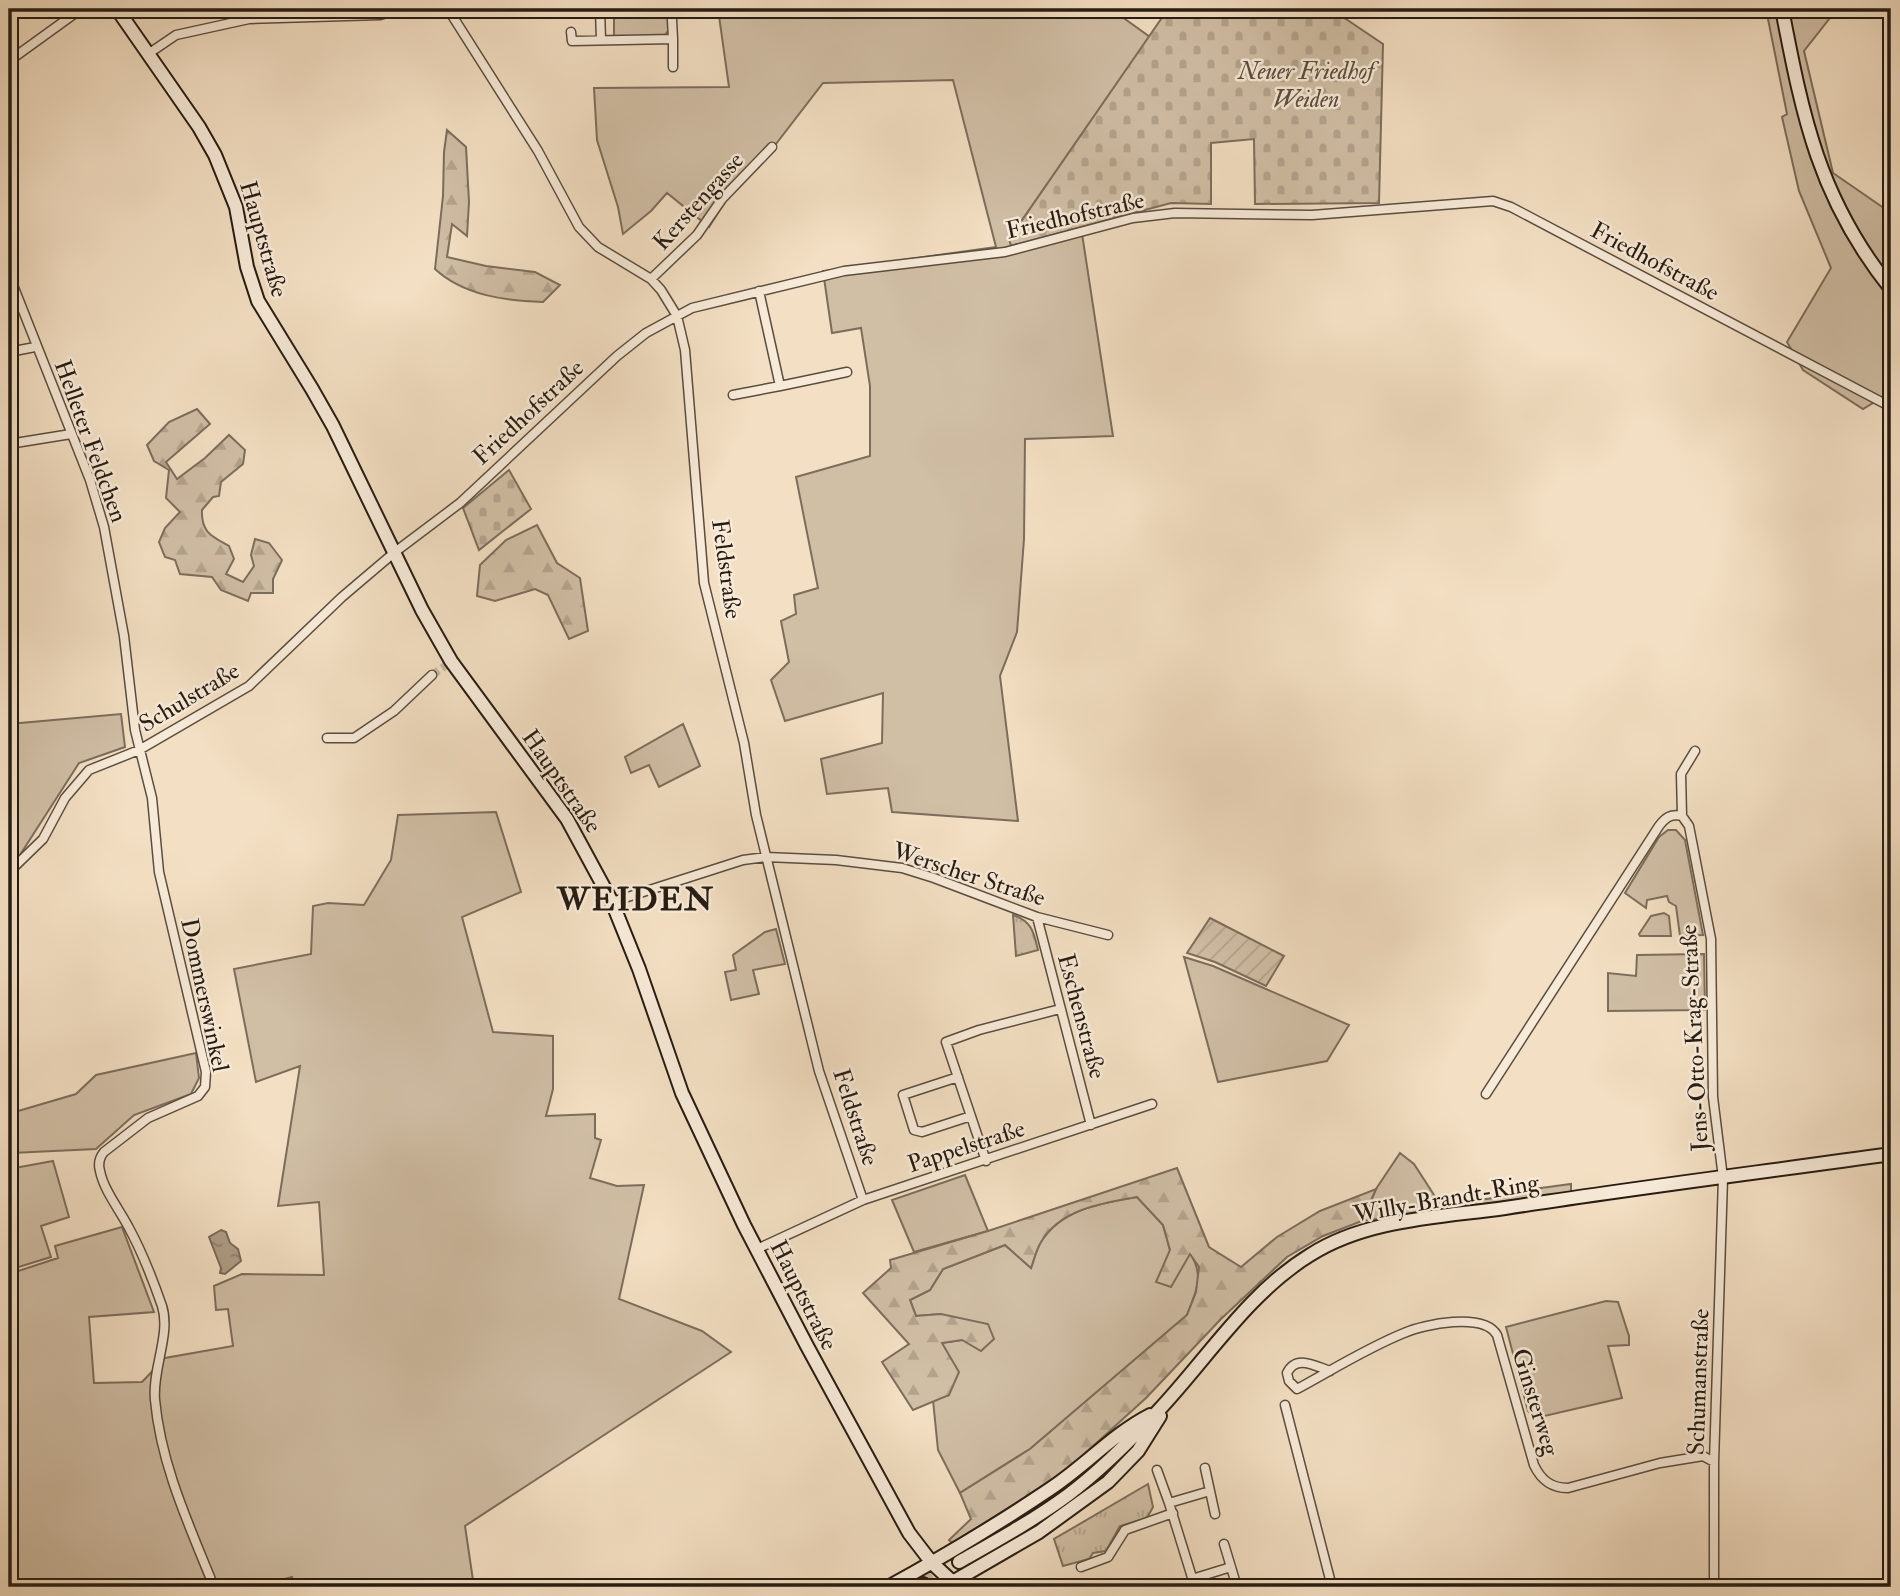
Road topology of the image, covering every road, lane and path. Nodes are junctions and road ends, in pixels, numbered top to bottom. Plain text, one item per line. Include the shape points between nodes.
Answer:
1 (81, 9) edge
2 (117, 9) edge
3 (398, 9) edge
4 (448, 9) edge
5 (600, 9) edge
6 (1782, 9) edge
7 (672, 20) dead end
8 (571, 32) dead end
9 (673, 39) junction
10 (601, 40) junction
11 (148, 54) junction
12 (9, 61) edge
13 (673, 67) dead end
14 (772, 147) dead end
15 (9, 275) edge
16 (651, 279) junction
17 (1891, 289) edge
18 (760, 291) junction
19 (677, 316) junction
20 (35, 347) junction
21 (9, 352) edge
22 (847, 372) dead end
23 (780, 386) junction
24 (733, 395) dead end
25 (1891, 407) edge
26 (71, 434) junction
27 (9, 444) edge
28 (395, 552) junction
29 (432, 675) tunnel mouth
30 (327, 738) dead end
31 (139, 750) junction
32 (1695, 751) dead end
33 (1682, 816) junction
34 (766, 857) junction
35 (9, 872) edge
36 (612, 902) junction
37 (1037, 917) junction
38 (1108, 935) dead end
39 (1060, 1009) junction
40 (958, 1077) junction
41 (1486, 1094) dead end
42 (1152, 1104) dead end
43 (971, 1116) junction
44 (1091, 1125) junction
45 (1891, 1154) edge
46 (986, 1161) junction
47 (1723, 1178) junction
48 (863, 1200) junction
49 (757, 1249) junction
50 (1330, 1371) junction
51 (1172, 1395) junction
52 (1285, 1405) dead end
53 (1160, 1409) junction
54 (1714, 1462) junction
55 (1205, 1468) dead end
56 (1157, 1470) dead end
57 (1210, 1491) junction
58 (1170, 1503) junction
59 (1172, 1513) junction
60 (1215, 1514) dead end
61 (1224, 1544) dead end
62 (959, 1562) tunnel mouth
63 (932, 1563) junction
64 (1082, 1567) dead end
65 (1231, 1567) junction
66 (1193, 1583) edge
67 (952, 1585) edge
68 (214, 1587) edge
69 (888, 1587) edge
70 (1237, 1587) edge
71 (1332, 1587) edge
72 (1714, 1587) edge

1 - 12 street
2 - 11 main road, Hauptstraße
3 - 11 street via 380,15 250,19 176,35
4 - 16 street, Feldstraße via 538,151 583,233
5 - 10 street
6 - 17 main road via 1800,100 1821,167 1849,229
7 - 9 street
8 - 10 street via 572,41
9 - 10 street
9 - 13 street
11 - 28 main road, Hauptstraße via 215,155 236,207 258,301 312,389
14 - 16 street, Kerstengasse via 722,199 697,235
15 - 20 street, Helleter Feldchen
16 - 19 street, Feldstraße
18 - 19 street, Friedhofstraße
18 - 23 street
18 - 25 street, Friedhofstraße via 844,271 1005,251 1133,218 1175,213 1312,215 1493,201
19 - 28 street, Friedhofstraße via 634,341 460,503
19 - 34 street, Feldstraße via 685,350 704,583 744,743
20 - 21 street
20 - 26 street, Helleter Feldchen
22 - 23 street
23 - 24 street
26 - 27 street
26 - 31 street, Helleter Feldchen via 104,527
28 - 31 street, Schulstraße via 249,686
28 - 36 main road, Hauptstraße via 448,663 567,819
29 - 30 street via 394,711 354,738
31 - 35 street, Schulstraße via 89,771 65,798 43,839
31 - 68 street, Dommerswinkel via 152,798 159,872 206,1081 198,1096 148,1118 104,1152 99,1168 131,1230 162,1308 165,1324 154,1383 159,1423 177,1496
32 - 33 street, Jens-Otto-Krag-Straße via 1681,774
33 - 41 street via 1672,814 1658,827
33 - 47 street, Jens-Otto-Krag-Straße via 1689,826 1711,939 1713,1097
34 - 36 street, Werscher Straße via 724,864
34 - 37 street, Werscher Straße via 902,868
34 - 48 street, Feldstraße via 819,1071
36 - 49 main road, Hauptstraße via 682,1093
37 - 38 street, Werscher Straße
37 - 39 street, Eschenstraße
39 - 40 street via 946,1042
39 - 44 street, Eschenstraße
40 - 43 street
40 - 43 street via 903,1095 914,1130 922,1132
42 - 44 street, Pappelstraße
43 - 46 street
44 - 46 street, Pappelstraße
45 - 47 main road, Willy-Brandt-Ring
46 - 48 street, Pappelstraße
47 - 51 main road, Willy-Brandt-Ring via 1406,1223 1343,1238 1284,1273
47 - 54 street, Schumanstraße
48 - 49 street, Pappelstraße
49 - 63 main road, Hauptstraße via 891,1502
50 - 50 street, Ginsterweg via 1297,1389 1287,1373 1300,1361
50 - 54 street, Ginsterweg via 1412,1330 1460,1322 1483,1324 1497,1335 1534,1465 1547,1482 1568,1488 1660,1463 1703,1456
51 - 53 main road, Willy-Brandt-Ring
51 - 67 main road via 1138,1451 1108,1482 1039,1532
52 - 71 street
53 - 62 main road, Willy-Brandt-Ring via 1070,1494
53 - 63 main road via 1129,1425 1052,1488
54 - 72 street, Schumanstraße
55 - 57 street
56 - 58 street
57 - 58 street
57 - 60 street
58 - 59 street
59 - 64 street via 1125,1530 1108,1556
59 - 66 street
61 - 65 street
63 - 67 main road, Hauptstraße
63 - 69 main road
65 - 66 street
65 - 70 street

